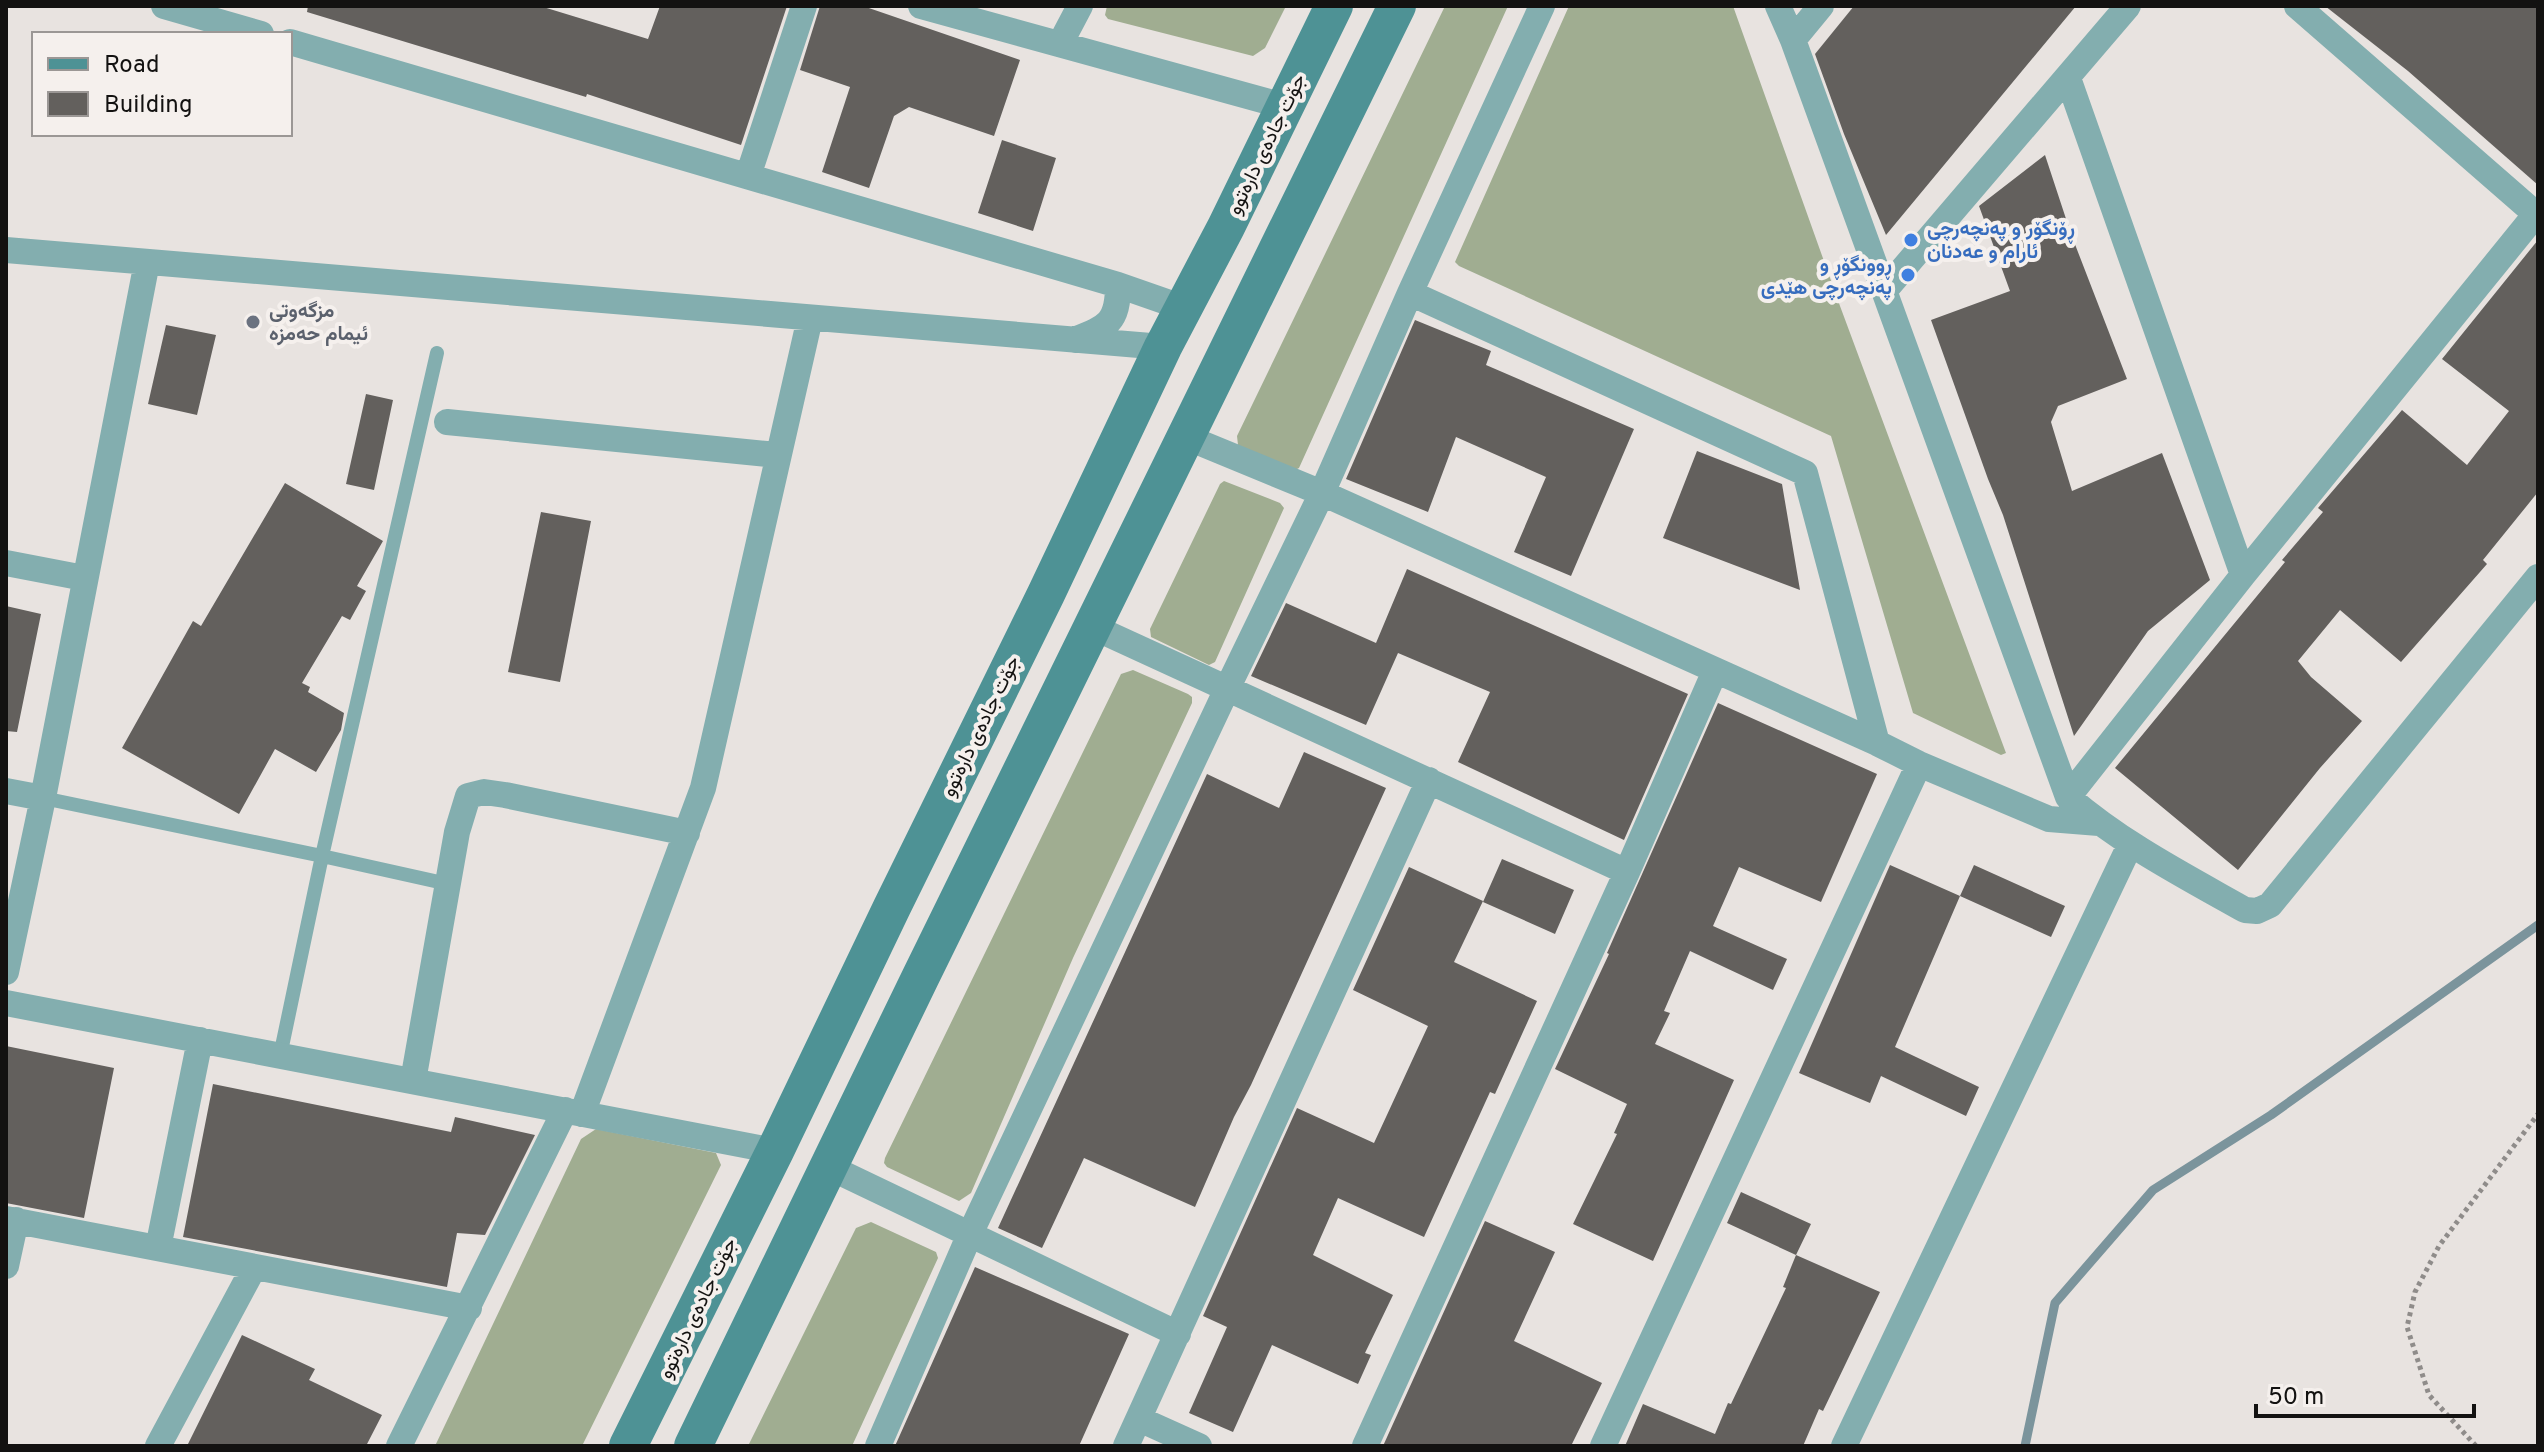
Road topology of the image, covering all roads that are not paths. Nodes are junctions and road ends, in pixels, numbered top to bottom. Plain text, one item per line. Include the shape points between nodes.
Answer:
1 (164, 6) edge
2 (804, 6) edge
3 (921, 6) edge
4 (1080, 6) edge
5 (1334, 6) edge
6 (1397, 6) edge
7 (1542, 6) edge
8 (1778, 6) edge
9 (1821, 6) edge
10 (2128, 6) edge
11 (2297, 6) edge
12 (192, 10) edge
13 (255, 32) edge
14 (1793, 40) junction
15 (292, 43) edge
16 (1060, 44) junction
17 (2068, 78) junction
18 (1288, 98) junction
19 (1344, 114) junction
20 (748, 176) junction
21 (2537, 215) edge
22 (6, 250) edge
23 (147, 262) junction
24 (1118, 285) junction
25 (1885, 290) junction
26 (1410, 293) junction
27 (1184, 308) junction
28 (810, 318) junction
29 (1074, 340) junction
30 (1163, 347) junction
31 (437, 353) dead end
32 (447, 422) dead end
33 (1186, 437) junction
34 (777, 455) junction
35 (1322, 493) junction
36 (6, 563) edge
37 (2243, 575) junction
38 (2538, 577) edge
39 (84, 578) junction
40 (1093, 627) junction
41 (1715, 671) junction
42 (1227, 689) junction
43 (1877, 743) junction
44 (1919, 764) junction
45 (1429, 780) junction
46 (6, 791) edge
47 (2068, 797) junction
48 (43, 798) junction
49 (2099, 823) junction
50 (687, 833) junction
51 (2130, 845) junction
52 (322, 856) junction
53 (1627, 872) junction
54 (448, 884) junction
55 (6, 972) edge
56 (6, 1003) edge
57 (200, 1040) junction
58 (280, 1056) junction
59 (413, 1081) junction
60 (574, 1112) junction
61 (775, 1151) junction
62 (829, 1167) junction
63 (11, 1220) edge
64 (970, 1234) junction
65 (158, 1248) junction
66 (6, 1266) edge
67 (254, 1267) junction
68 (469, 1308) junction
69 (1178, 1334) junction
70 (1139, 1419) junction
71 (158, 1446) edge
72 (399, 1446) edge
73 (628, 1446) edge
74 (693, 1446) edge
75 (878, 1446) edge
76 (1126, 1446) edge
77 (1199, 1446) edge
78 (1365, 1446) edge
79 (1603, 1446) edge
80 (1844, 1446) edge

1 - 12 street
2 - 20 street
3 - 16 street
4 - 16 street
5 - 18 main road, جۆت جادەی دارەتوو
6 - 19 main road
7 - 26 street
8 - 14 street
9 - 14 street
10 - 17 street
11 - 21 street
12 - 13 street
14 - 25 street
15 - 20 street
16 - 18 street
17 - 25 street
17 - 37 street
18 - 19 main road
18 - 27 main road, جۆت جادەی دارەتوو
19 - 33 main road
20 - 24 street
21 - 37 street
22 - 23 street
23 - 28 street
23 - 39 street
24 - 27 street
24 - 29 street via 1118,307 1111,321
25 - 47 street
26 - 35 street
26 - 43 street via 1805,473
27 - 30 main road, جۆت جادەی دارەتوو
28 - 29 street
28 - 34 street
29 - 30 street
30 - 61 main road, جۆت جادەی دارەتوو
31 - 52 lane
32 - 34 street
33 - 35 street
33 - 40 main road
34 - 50 street via 703,788
35 - 41 street
35 - 42 street
36 - 39 street
37 - 47 street
38 - 51 street via 2270,905 2245,910
39 - 48 street
40 - 42 street
40 - 62 main road
41 - 43 street
41 - 53 street
42 - 45 street
42 - 64 street
43 - 44 street
44 - 49 street via 2049,819
44 - 79 street
45 - 53 street
45 - 69 street
46 - 48 street
47 - 49 street
48 - 52 lane
48 - 55 street
49 - 51 street
50 - 54 street via 484,792 468,796 461,812
50 - 60 street
51 - 80 street
52 - 54 lane
52 - 58 lane
53 - 78 street
54 - 59 street
56 - 57 street
57 - 58 street
57 - 65 street
58 - 59 street
59 - 60 street
60 - 61 street
60 - 68 street
61 - 73 main road, جۆت جادەی دارەتوو
62 - 64 street
62 - 74 main road
63 - 65 street
63 - 66 street
64 - 69 street
64 - 75 street
65 - 67 street
67 - 68 street
67 - 71 street
68 - 72 street
69 - 70 street
70 - 76 street
70 - 77 street

